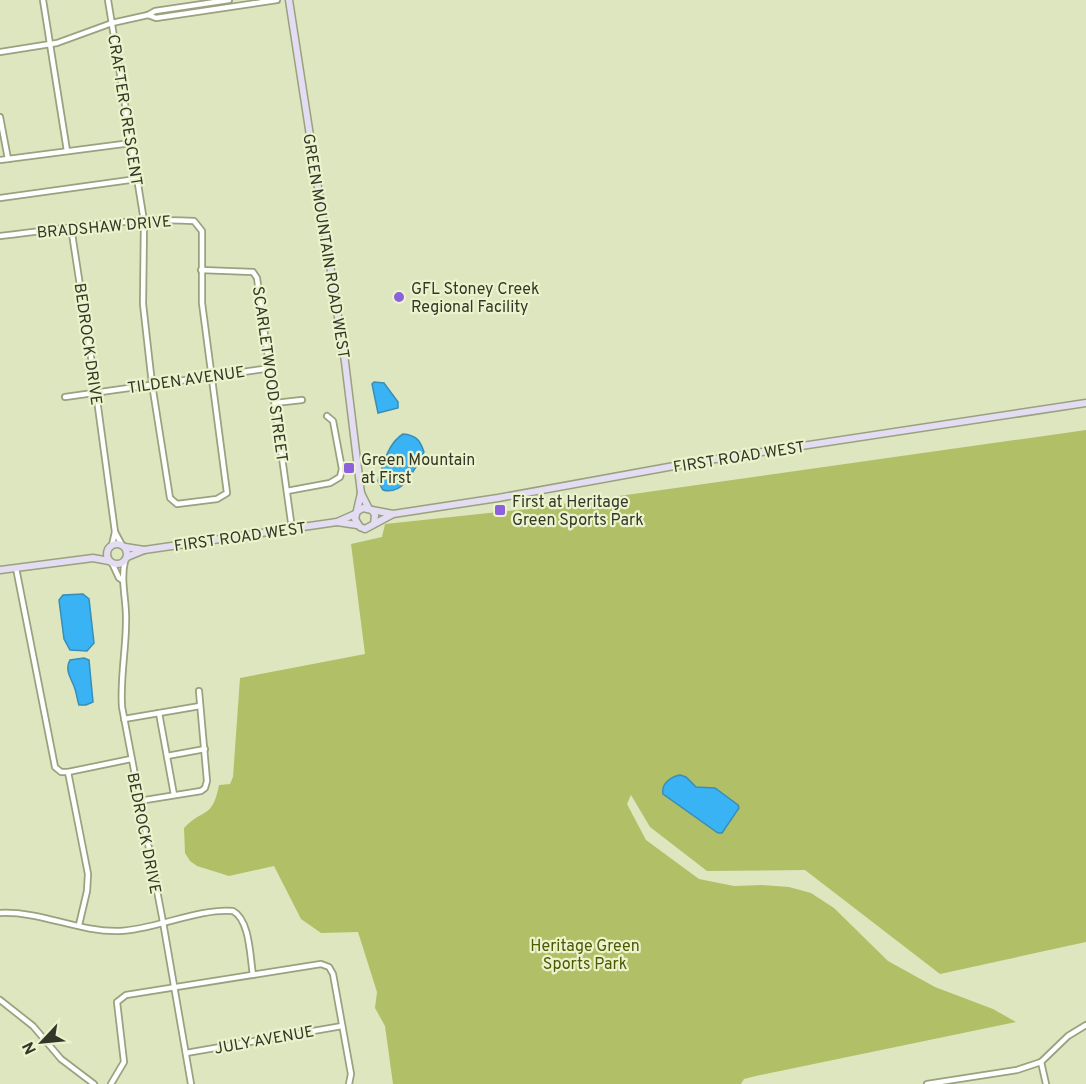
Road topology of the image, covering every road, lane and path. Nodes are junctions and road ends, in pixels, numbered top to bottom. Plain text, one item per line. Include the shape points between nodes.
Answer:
1 (43, 0) edge
2 (108, 0) edge
3 (229, 0) edge
4 (277, 0) edge
5 (289, 0) edge
6 (248, 2) edge
7 (148, 15) junction
8 (112, 23) junction
9 (50, 44) junction
10 (0, 52) edge
11 (0, 117) edge
12 (131, 142) junction
13 (67, 150) junction
14 (8, 159) junction
15 (0, 160) edge
16 (137, 179) junction
17 (0, 198) edge
18 (144, 221) junction
19 (71, 227) junction
20 (0, 236) edge
21 (201, 270) junction
22 (271, 368) junction
23 (212, 375) junction
24 (152, 384) junction
25 (96, 393) junction
26 (65, 397) dead end
27 (302, 400) dead end
28 (275, 403) junction
29 (1086, 403) edge
30 (327, 416) dead end
31 (287, 491) junction
32 (361, 493) junction
33 (370, 509) junction
34 (357, 512) junction
35 (393, 514) junction
36 (337, 522) junction
37 (357, 525) junction
38 (374, 525) junction
39 (292, 529) junction
40 (115, 532) junction
41 (124, 546) junction
42 (109, 548) junction
43 (144, 550) junction
44 (93, 558) junction
45 (126, 559) junction
46 (110, 562) junction
47 (16, 568) junction
48 (0, 570) edge
49 (122, 580) junction
50 (199, 691) dead end
51 (200, 706) junction
52 (159, 713) junction
53 (124, 718) junction
54 (205, 749) junction
55 (167, 756) junction
56 (131, 759) junction
57 (68, 772) junction
58 (174, 795) junction
59 (139, 801) junction
60 (0, 913) edge
61 (163, 922) junction
62 (79, 925) junction
63 (253, 975) junction
64 (174, 988) junction
65 (0, 1000) edge
66 (1086, 1025) edge
67 (342, 1026) junction
68 (186, 1053) junction
69 (1041, 1062) junction
70 (94, 1084) edge
71 (111, 1084) edge
72 (191, 1084) edge
73 (349, 1084) edge
74 (927, 1084) edge
75 (1046, 1084) edge

1 - 9 street
2 - 8 street, CRAFTER CRESCENT
3 - 7 street
4 - 6 street
5 - 32 street, GREEN MOUNTAIN ROAD WEST via 345,362
6 - 7 street via 156,18
7 - 8 street
8 - 9 street
8 - 12 street, CRAFTER CRESCENT
9 - 10 street
9 - 13 street
11 - 14 street
12 - 13 street
12 - 16 street, CRAFTER CRESCENT
13 - 14 street
14 - 15 street
16 - 17 street
16 - 18 street, CRAFTER CRESCENT
18 - 19 street, BRADSHAW DRIVE
18 - 21 street, BRADSHAW DRIVE via 194,221 202,231
18 - 24 street, CRAFTER CRESCENT via 143,304
19 - 20 street, BRADSHAW DRIVE
19 - 25 street, BEDROCK DRIVE
21 - 22 street, SCARLETWOOD STREET via 253,272
21 - 23 street, BRADSHAW DRIVE via 201,303
22 - 23 street, TILDEN AVENUE
22 - 28 street, SCARLETWOOD STREET
23 - 24 street, TILDEN AVENUE
23 - 24 street, BRADSHAW DRIVE via 226,493 217,499 177,504 170,498
24 - 25 street, TILDEN AVENUE
25 - 26 street, TILDEN AVENUE
25 - 40 street, BEDROCK DRIVE
27 - 28 street
28 - 31 street, SCARLETWOOD STREET
29 - 35 street, FIRST ROAD WEST via 696,462
30 - 31 street via 333,421 340,477 330,483
31 - 39 street, SCARLETWOOD STREET
32 - 33 street, GREEN MOUNTAIN ROAD WEST
32 - 34 street, GREEN MOUNTAIN ROAD WEST
33 - 34 street
33 - 35 street, FIRST ROAD WEST
33 - 38 street via 376,519
34 - 36 street, FIRST ROAD WEST
34 - 37 street
35 - 38 street, FIRST ROAD WEST
36 - 37 street, FIRST ROAD WEST
36 - 39 street, FIRST ROAD WEST
37 - 38 street via 366,529
39 - 43 street, FIRST ROAD WEST
40 - 41 street, BEDROCK DRIVE
40 - 42 street, BEDROCK DRIVE
41 - 42 street, FIRST ROAD WEST
41 - 43 street, FIRST ROAD WEST
41 - 45 street
42 - 44 street, FIRST ROAD WEST
42 - 46 street
43 - 45 street, FIRST ROAD WEST
44 - 46 street, FIRST ROAD WEST
44 - 47 street, FIRST ROAD WEST
45 - 46 street, FIRST ROAD WEST via 119,564
45 - 49 street, BEDROCK DRIVE
46 - 49 street, BEDROCK DRIVE
47 - 48 street, FIRST ROAD WEST
47 - 57 street via 53,761 61,772
49 - 53 street, BEDROCK DRIVE via 126,606 121,693
50 - 51 street
51 - 52 street
51 - 54 street
52 - 53 street
52 - 55 street
53 - 56 street, BEDROCK DRIVE
54 - 55 street
54 - 58 street via 205,788
55 - 58 street
56 - 57 street
56 - 59 street, BEDROCK DRIVE
57 - 62 street via 88,874
58 - 59 street
59 - 61 street, BEDROCK DRIVE
60 - 62 street via 28,914
61 - 62 street via 123,931
61 - 63 street via 224,911 237,913 245,925
61 - 64 street, BEDROCK DRIVE
63 - 64 street
63 - 67 street via 327,965 333,974
64 - 68 street, BEDROCK DRIVE
64 - 71 street via 126,995 117,1002 124,1062
65 - 70 street via 33,1026 61,1059
66 - 69 street
67 - 68 street, JULY AVENUE
67 - 73 street via 351,1074
68 - 72 street, BEDROCK DRIVE
69 - 74 street via 1017,1070
69 - 75 street

